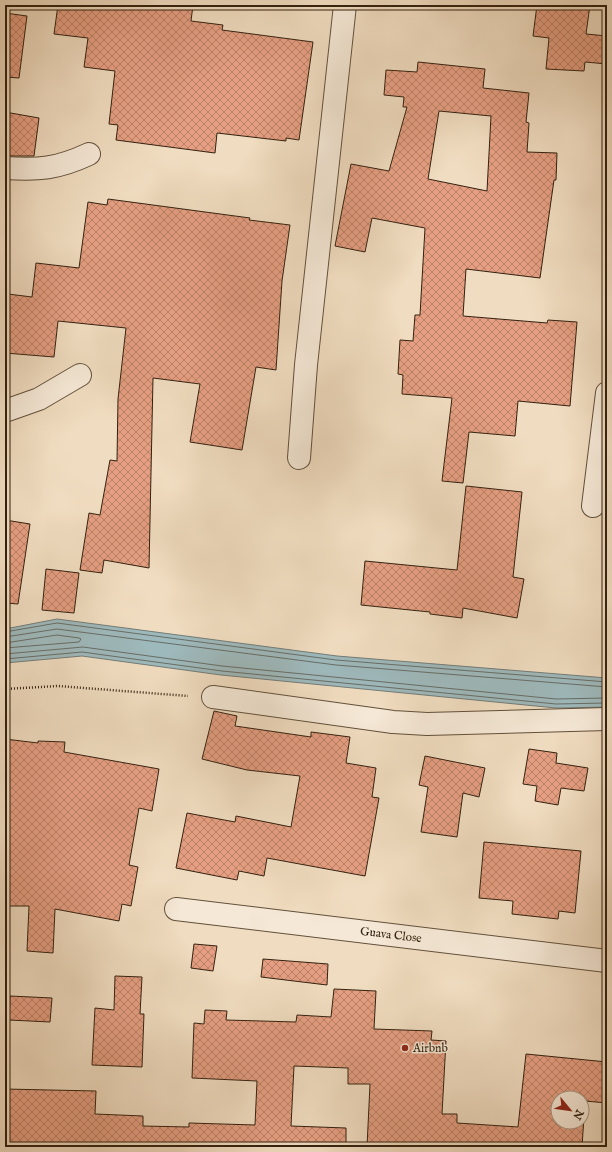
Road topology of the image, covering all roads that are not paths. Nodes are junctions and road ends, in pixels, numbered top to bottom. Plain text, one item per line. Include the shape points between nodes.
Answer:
1 (345, 5) edge
2 (89, 154) dead end
3 (5, 168) edge
4 (80, 375) dead end
5 (607, 393) edge
6 (5, 411) edge
7 (300, 458) dead end
8 (593, 506) dead end
9 (212, 697) road end
10 (607, 719) edge
11 (176, 909) dead end
12 (607, 961) edge

1 - 7 street via 306,365
2 - 3 street via 61,166 34,169
4 - 6 street via 39,399
5 - 8 street
9 - 10 street via 393,722 427,724
11 - 12 street, Guava Close

